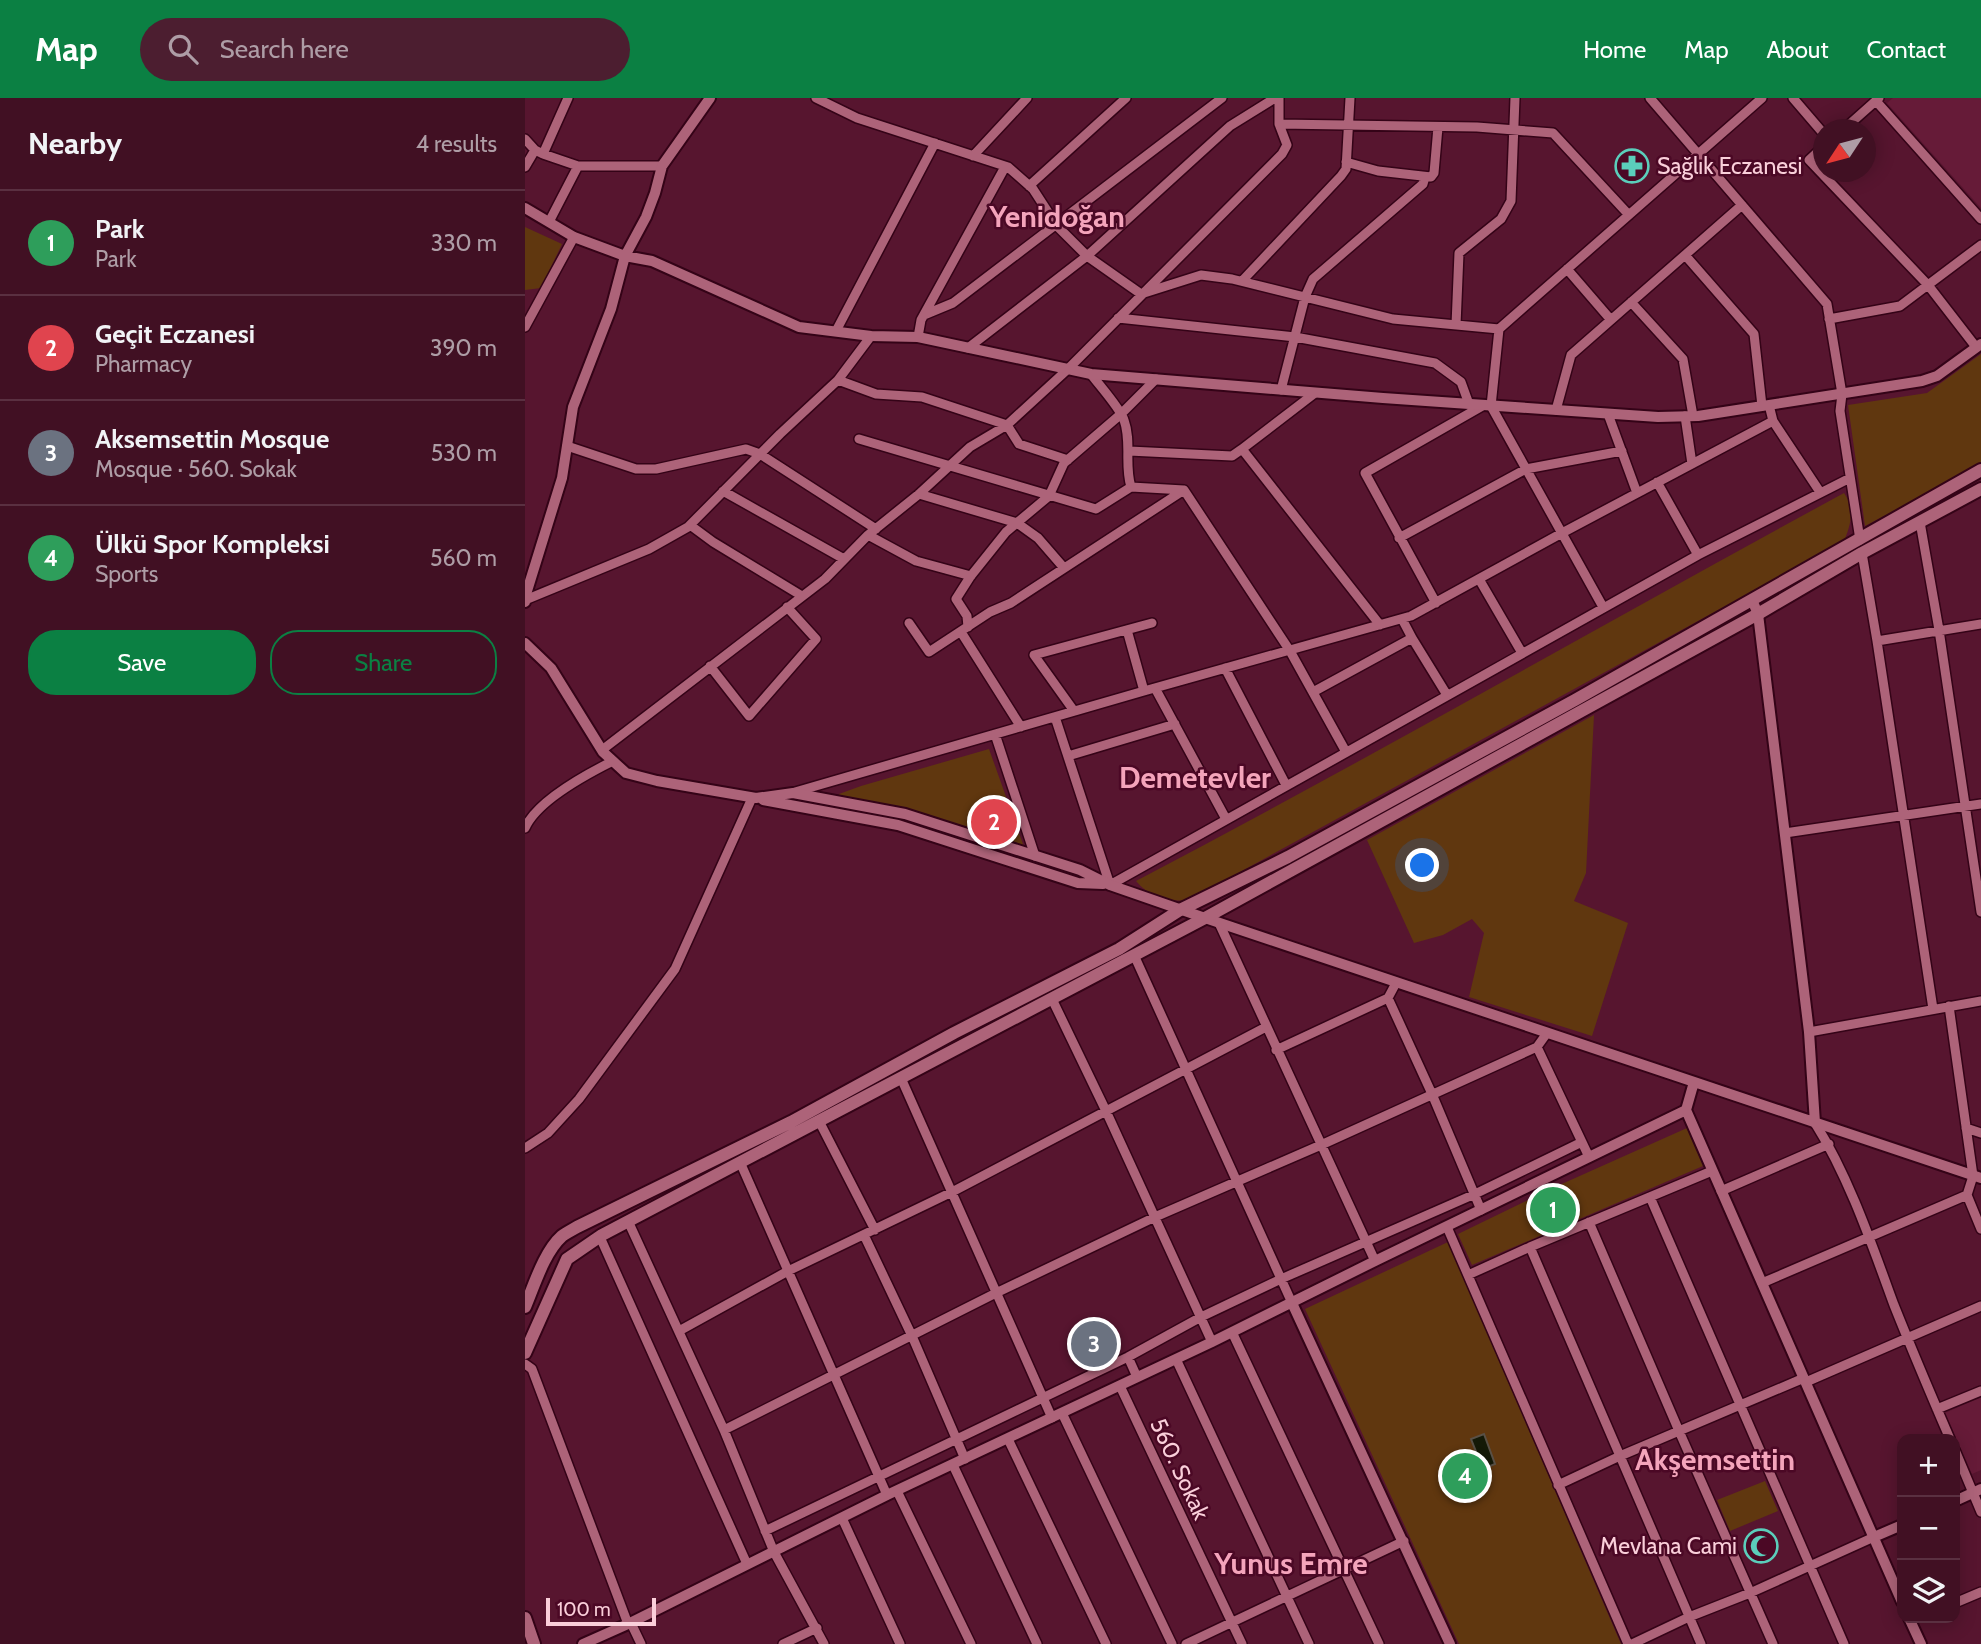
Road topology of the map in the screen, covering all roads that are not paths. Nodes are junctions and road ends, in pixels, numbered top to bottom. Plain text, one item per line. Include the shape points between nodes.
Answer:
1 (568, 98) edge
2 (710, 98) edge
3 (816, 98) edge
4 (1027, 98) edge
5 (1126, 98) edge
6 (1223, 98) edge
7 (1277, 98) edge
8 (1350, 98) edge
9 (1515, 98) edge
10 (1650, 98) edge
11 (1762, 98) edge
12 (1793, 98) edge
13 (1877, 99) edge
14 (1855, 119) edge
15 (1813, 121) edge
16 (1279, 124) junction
17 (1349, 125) junction
18 (1438, 127) junction
19 (1513, 130) junction
20 (525, 139) edge
21 (935, 143) junction
22 (539, 152) junction
23 (1698, 154) junction
24 (973, 156) junction
25 (1346, 162) junction
26 (578, 166) junction
27 (662, 166) junction
28 (525, 167) edge
29 (1005, 167) junction
30 (1425, 177) junction
31 (1830, 182) edge
32 (1029, 186) junction
33 (1742, 205) junction
34 (525, 208) edge
35 (1629, 215) junction
36 (1981, 219) edge
37 (549, 222) junction
38 (1057, 226) junction
39 (574, 237) junction
40 (1981, 245) edge
41 (1685, 255) junction
42 (625, 256) junction
43 (1087, 257) junction
44 (1567, 270) junction
45 (1242, 281) junction
46 (1928, 285) junction
47 (1141, 294) junction
48 (1305, 297) junction
49 (1631, 302) junction
50 (924, 315) junction
51 (1118, 318) junction
52 (1829, 319) junction
53 (1611, 320) junction
54 (1456, 325) junction
55 (525, 327) edge
56 (1499, 329) junction
57 (836, 331) junction
58 (871, 336) junction
59 (918, 337) junction
60 (1295, 337) junction
61 (1979, 345) edge
62 (968, 348) junction
63 (1068, 369) junction
64 (1091, 374) junction
65 (1156, 379) junction
66 (838, 380) junction
67 (1281, 390) junction
68 (1315, 393) junction
69 (1842, 394) junction
70 (1469, 404) junction
71 (1487, 405) junction
72 (1766, 405) junction
73 (1556, 410) junction
74 (1121, 414) junction
75 (1608, 414) junction
76 (1689, 416) junction
77 (1773, 421) junction
78 (1007, 425) junction
79 (859, 439) dead end
80 (567, 446) junction
81 (1242, 449) junction
82 (1129, 451) junction
83 (1622, 451) junction
84 (760, 454) junction
85 (1067, 460) junction
86 (1692, 464) junction
87 (949, 466) junction
88 (1526, 469) junction
89 (1981, 470) edge
90 (1850, 478) junction
91 (1657, 482) junction
92 (1131, 487) junction
93 (1981, 489) edge
94 (1184, 490) junction
95 (723, 491) junction
96 (1820, 492) junction
97 (1637, 493) junction
98 (919, 494) junction
99 (1049, 496) junction
100 (1920, 522) junction
101 (1017, 523) junction
102 (690, 525) junction
103 (876, 529) junction
104 (1562, 533) junction
105 (868, 536) junction
106 (1399, 538) junction
107 (1860, 540) junction
108 (1862, 553) junction
109 (1698, 555) junction
110 (844, 559) junction
111 (1064, 568) junction
112 (971, 576) junction
113 (1479, 579) junction
114 (801, 596) junction
115 (1752, 600) junction
116 (525, 601) edge
117 (1436, 603) junction
118 (787, 607) junction
119 (1603, 607) junction
120 (1758, 614) junction
121 (1402, 619) junction
122 (909, 623) dead end
123 (1152, 623) dead end
124 (1981, 624) edge
125 (1380, 625) junction
126 (964, 630) junction
127 (1127, 630) junction
128 (1940, 630) junction
129 (1412, 638) junction
130 (1877, 641) junction
131 (525, 643) edge
132 (1290, 651) junction
133 (1522, 653) junction
134 (710, 666) junction
135 (1225, 668) junction
136 (1155, 688) junction
137 (1144, 691) junction
138 (1313, 692) junction
139 (1447, 695) junction
140 (1074, 711) junction
141 (1055, 717) junction
142 (1175, 724) junction
143 (1021, 727) junction
144 (995, 734) junction
145 (602, 750) junction
146 (1346, 752) junction
147 (1068, 756) junction
148 (613, 761) junction
149 (1286, 785) junction
150 (793, 793) junction
151 (754, 798) junction
152 (1981, 804) edge
153 (1965, 807) junction
154 (1903, 816) junction
155 (1226, 819) junction
156 (525, 828) edge
157 (1785, 833) junction
158 (1034, 856) junction
159 (1109, 885) junction
160 (1180, 910) junction
161 (1981, 912) edge
162 (1205, 918) junction
163 (1219, 923) junction
164 (1135, 955) junction
165 (1396, 983) junction
166 (1388, 998) junction
167 (1052, 999) junction
168 (1981, 1001) edge
169 (1949, 1006) junction
170 (1933, 1009) junction
171 (1266, 1027) junction
172 (1809, 1032) junction
173 (1547, 1033) junction
174 (1537, 1047) junction
175 (1276, 1050) junction
176 (1186, 1069) junction
177 (901, 1078) junction
178 (1694, 1083) junction
179 (1432, 1094) junction
180 (1685, 1110) junction
181 (1106, 1111) junction
182 (819, 1121) junction
183 (1815, 1123) junction
184 (1966, 1128) junction
185 (1981, 1133) edge
186 (1582, 1142) junction
187 (1829, 1144) junction
188 (1321, 1145) junction
189 (525, 1148) edge
190 (1589, 1157) junction
191 (740, 1162) junction
192 (1712, 1171) junction
193 (1977, 1177) edge
194 (1236, 1181) junction
195 (1721, 1191) junction
196 (952, 1192) junction
197 (1475, 1194) junction
198 (1967, 1195) junction
199 (1650, 1197) junction
200 (1481, 1210) junction
201 (1155, 1217) junction
202 (628, 1221) junction
203 (1589, 1222) junction
204 (1447, 1227) junction
205 (1981, 1229) edge
206 (875, 1230) junction
207 (864, 1235) junction
208 (600, 1237) junction
209 (1869, 1237) junction
210 (1367, 1242) junction
211 (1530, 1247) junction
212 (1375, 1261) junction
213 (788, 1271) junction
214 (1468, 1275) junction
215 (1282, 1279) junction
216 (1762, 1283) junction
217 (996, 1293) junction
218 (1292, 1303) junction
219 (1981, 1306) edge
220 (525, 1307) edge
221 (1201, 1317) junction
222 (678, 1331) junction
223 (1233, 1332) junction
224 (912, 1336) junction
225 (1907, 1338) junction
226 (1212, 1342) junction
227 (525, 1353) edge
228 (1128, 1357) junction
229 (1175, 1359) junction
230 (525, 1364) edge
231 (834, 1375) junction
232 (1137, 1377) junction
233 (1805, 1380) junction
234 (1120, 1385) junction
235 (1981, 1391) edge
236 (1043, 1399) junction
237 (1740, 1405) junction
238 (1937, 1409) junction
239 (1057, 1415) junction
240 (724, 1430) junction
241 (1679, 1431) junction
242 (1948, 1434) edge
243 (957, 1439) junction
244 (1007, 1439) junction
245 (1620, 1456) junction
246 (965, 1459) junction
247 (1960, 1459) edge
248 (953, 1465) junction
249 (879, 1477) junction
250 (1558, 1485) junction
251 (1977, 1491) edge
252 (892, 1493) junction
253 (1960, 1499) edge
254 (1981, 1513) edge
255 (842, 1518) junction
256 (1897, 1527) edge
257 (765, 1531) junction
258 (1874, 1537) junction
259 (1404, 1541) junction
260 (774, 1552) junction
261 (747, 1564) junction
262 (1811, 1566) junction
263 (1344, 1569) junction
264 (1897, 1590) edge
265 (1981, 1592) edge
266 (1750, 1593) junction
267 (1287, 1596) junction
268 (1960, 1601) edge
269 (1689, 1617) junction
270 (525, 1618) edge
271 (1232, 1622) junction
272 (629, 1623) junction
273 (1914, 1623) edge
274 (817, 1628) junction
275 (534, 1644) edge
276 (583, 1644) edge
277 (641, 1644) edge
278 (783, 1644) edge
279 (824, 1644) edge
280 (901, 1644) edge
281 (971, 1644) edge
282 (1037, 1644) edge
283 (1106, 1644) edge
284 (1172, 1644) edge
285 (1186, 1644) edge
286 (1242, 1644) edge
287 (1309, 1644) edge
288 (1379, 1644) edge
289 (1450, 1644) edge
290 (1630, 1644) edge
291 (1701, 1644) edge
292 (1773, 1644) edge
293 (1844, 1644) edge
294 (1921, 1644) edge

1 - 22 street
2 - 27 street
3 - 21 street via 857,118
4 - 24 street
5 - 32 street
6 - 38 street
7 - 16 street
7 - 43 street via 1230,126
8 - 17 street
9 - 19 street
10 - 23 street
11 - 23 street
12 - 15 street
13 - 14 street
13 - 36 street
16 - 17 street
16 - 47 street via 1287,145 1282,153
17 - 18 street
17 - 25 street
18 - 19 street
18 - 30 street via 1434,173
19 - 35 street via 1553,133
19 - 54 street via 1511,201 1501,219 1459,253
20 - 22 street
21 - 24 street
21 - 57 street
22 - 26 street
22 - 28 street
23 - 33 street
23 - 35 street
24 - 29 street
25 - 30 street
25 - 45 street via 1341,176
26 - 27 street
26 - 37 street
27 - 42 street via 646,217
29 - 32 street
29 - 50 street
30 - 48 street via 1423,184 1313,279
31 - 46 street
32 - 38 street
33 - 41 street
33 - 52 street via 1826,304
34 - 37 street
35 - 44 street
37 - 39 street
38 - 43 street
38 - 50 street via 953,303
39 - 42 street
39 - 55 street
40 - 46 street
41 - 49 street
41 - 72 street via 1754,334
42 - 57 street via 652,261 799,327
42 - 80 street via 611,309 573,407
43 - 47 street
43 - 62 street
44 - 53 street
44 - 56 street
45 - 47 street via 1201,275
45 - 48 street
46 - 52 street via 1900,306
46 - 61 street
47 - 51 street
48 - 54 street via 1393,319
48 - 60 street
49 - 53 street
49 - 76 street via 1683,359
50 - 59 street
51 - 60 street
51 - 63 street
52 - 69 street
53 - 73 street via 1571,355
54 - 56 street
56 - 71 street
57 - 58 street
58 - 59 street
58 - 66 street
59 - 62 street
60 - 67 street
60 - 70 street via 1434,363 1461,382
61 - 69 street via 1937,376
62 - 63 street
63 - 64 street
63 - 78 street
64 - 65 street
64 - 74 street
65 - 67 street
65 - 74 street
66 - 78 street via 876,394 922,397
66 - 84 street
67 - 68 street
68 - 70 street
68 - 81 street
69 - 72 street
69 - 90 street via 1840,411
70 - 71 street
71 - 73 street
71 - 88 street
71 - 106 street via 1365,473
72 - 76 street
72 - 77 street
73 - 75 street
74 - 82 street
74 - 85 street
75 - 76 street
75 - 83 street
76 - 86 street
77 - 86 street
77 - 96 street
78 - 85 street via 1019,444
78 - 87 street
79 - 87 street
80 - 84 street via 642,470 746,449
80 - 116 street via 562,478
81 - 82 street via 1232,456
81 - 125 street
82 - 92 street
83 - 88 street
83 - 97 street
84 - 95 street
84 - 103 street
85 - 99 street
86 - 91 street
87 - 98 street
87 - 99 street
88 - 104 street
88 - 106 street
89 - 107 main road
90 - 96 street
90 - 107 street
91 - 97 street
91 - 109 street
92 - 94 street
92 - 99 street via 1096,509
93 - 100 main road
94 - 111 street
94 - 132 street
95 - 102 street
95 - 110 street
96 - 109 street
97 - 104 street
98 - 101 street
98 - 103 street
99 - 101 street
100 - 108 main road
100 - 128 street
101 - 111 street via 1038,538
101 - 112 street
102 - 114 street
102 - 116 street via 649,549
103 - 105 street
104 - 113 street
104 - 119 street
105 - 110 street
105 - 112 street via 916,561
106 - 117 street
107 - 115 main road
108 - 120 main road
108 - 130 street
109 - 119 street
110 - 114 street
111 - 126 street
112 - 126 street via 956,599 967,617
113 - 117 street
113 - 133 street
114 - 118 street
115 - 120 street
115 - 160 main road via 1300,850
117 - 121 street
118 - 134 street
118 - 134 street via 816,639 749,716
119 - 133 street
120 - 157 street
120 - 162 main road
121 - 125 street
121 - 129 street
122 - 126 street via 929,652
123 - 127 street
124 - 128 street
125 - 132 street
126 - 143 street
127 - 137 street
127 - 140 street via 1034,655
128 - 130 street
128 - 153 street
129 - 138 street
129 - 139 street
130 - 154 street
131 - 145 street via 551,668
132 - 135 street
132 - 138 street
133 - 139 street
134 - 145 street
135 - 136 street
135 - 149 street
136 - 137 street
136 - 142 street
137 - 140 street
138 - 146 street
139 - 146 street
140 - 141 street
141 - 143 street
141 - 147 street
142 - 147 street
142 - 155 street
143 - 144 street
144 - 150 street
144 - 158 street
145 - 148 street
146 - 149 street
147 - 159 street
148 - 151 street via 626,774
148 - 156 street via 551,798
149 - 155 street
150 - 151 street
150 - 158 street via 905,814
151 - 159 street via 898,825 1078,883
151 - 189 street via 675,969 579,1098 548,1133
152 - 153 street
153 - 154 street
153 - 161 street
154 - 157 street
154 - 170 street
155 - 159 street
157 - 172 street
158 - 159 street via 1080,870
159 - 160 street
160 - 162 street
160 - 220 main road via 1119,949 791,1122 562,1236
162 - 163 street
162 - 164 main road
163 - 165 street
163 - 171 street
164 - 167 main road
164 - 176 street
165 - 166 street
165 - 173 street
166 - 175 street
166 - 179 street
167 - 177 main road
167 - 181 street
168 - 169 street
169 - 170 street
169 - 184 street
170 - 172 street
171 - 175 street
171 - 176 street
172 - 183 street
173 - 174 street
173 - 178 street
174 - 179 street
174 - 186 street
175 - 188 street
176 - 181 street
176 - 194 street
177 - 182 main road
177 - 196 street
178 - 180 street
178 - 183 street
179 - 188 street
179 - 197 street
180 - 190 street
180 - 192 street
181 - 196 street
181 - 201 street
182 - 191 main road
182 - 206 street
183 - 187 street
183 - 193 street
184 - 185 street
184 - 193 street
186 - 190 street
186 - 197 street
187 - 195 street
187 - 209 street
188 - 194 street
188 - 210 street
190 - 200 street
191 - 202 main road
191 - 213 street
192 - 195 street
192 - 199 street
193 - 198 street
194 - 201 street
194 - 215 street
195 - 216 street
196 - 206 street
196 - 217 street
197 - 200 street
197 - 210 street
198 - 205 street
198 - 209 street
199 - 203 street
199 - 237 street
200 - 204 street
201 - 217 street
201 - 221 street
202 - 208 main road
202 - 222 street
203 - 211 street
203 - 241 street
204 - 212 street
204 - 214 street
206 - 207 street
207 - 213 street
207 - 224 street
208 - 227 main road via 567,1259
208 - 261 street
209 - 216 street
209 - 225 street
210 - 212 street
210 - 215 street
211 - 214 street
211 - 245 street
212 - 218 street
213 - 222 street
213 - 231 street
214 - 250 street
215 - 218 street
215 - 221 street
216 - 233 street
217 - 224 street
217 - 236 street
218 - 223 street
218 - 259 street
219 - 225 street
221 - 226 street
221 - 228 street
222 - 240 street
223 - 226 street
223 - 263 street
224 - 231 street
224 - 243 street
225 - 233 street
225 - 238 street
226 - 229 street
228 - 232 street
228 - 236 street
229 - 232 street
229 - 267 street
230 - 272 street via 532,1370
231 - 240 street
231 - 249 street
232 - 234 street
233 - 237 street
233 - 258 street
234 - 239 street
234 - 271 street, 560. Sokak
235 - 238 street
236 - 239 street
236 - 243 street
237 - 241 street
237 - 262 street
238 - 242 street
239 - 244 street
239 - 284 street
240 - 257 street
241 - 245 street
241 - 266 street
243 - 246 street
243 - 249 street
244 - 246 street
244 - 283 street
245 - 250 street
245 - 269 street
246 - 248 street
247 - 251 street
248 - 252 street
248 - 282 street
249 - 252 street
249 - 257 street
250 - 290 street
251 - 253 street
251 - 254 street
252 - 255 street
252 - 281 street
255 - 260 street
255 - 280 street
256 - 258 street
257 - 260 street
258 - 262 street
258 - 264 street
259 - 263 street
259 - 289 street
260 - 261 street
260 - 274 street
261 - 272 street
262 - 266 street
262 - 293 street
263 - 267 street
263 - 288 street
265 - 268 street
266 - 269 street
266 - 292 street
267 - 271 street
267 - 287 street
269 - 290 street
269 - 291 street
270 - 275 main road
271 - 285 street
271 - 286 street, 560. Sokak
272 - 276 street
272 - 277 street
273 - 294 street
274 - 278 street
274 - 279 street

